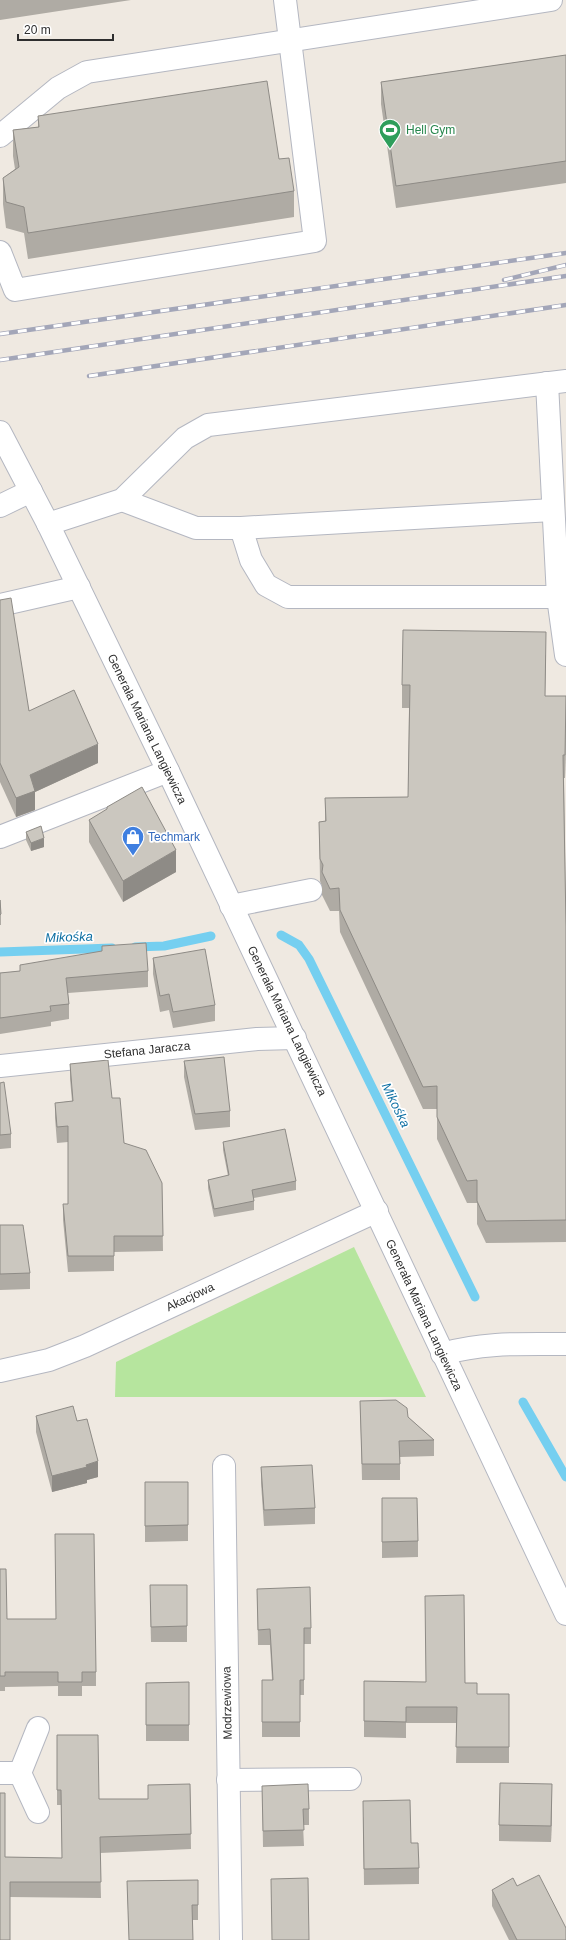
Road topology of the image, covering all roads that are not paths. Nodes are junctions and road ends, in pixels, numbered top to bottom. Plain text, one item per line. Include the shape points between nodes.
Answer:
1 (285, 0) edge
2 (551, 0) edge
3 (289, 42) junction
4 (0, 136) edge
5 (0, 252) edge
6 (557, 382) edge
7 (1, 436) edge
8 (31, 491) junction
9 (122, 500) junction
10 (0, 506) edge
11 (553, 510) junction
12 (48, 524) junction
13 (241, 528) junction
14 (79, 588) junction
15 (558, 597) junction
16 (0, 605) edge
17 (566, 655) edge
18 (168, 771) junction
19 (0, 837) edge
20 (311, 890) dead end
21 (231, 906) junction
22 (295, 1038) junction
23 (0, 1066) edge
24 (377, 1211) junction
25 (566, 1344) edge
26 (442, 1354) junction
27 (0, 1371) edge
28 (224, 1466) dead end
29 (566, 1614) edge
30 (38, 1728) dead end
31 (10, 1773) edge
32 (228, 1780) junction
33 (350, 1780) dead end
34 (38, 1812) dead end
35 (231, 1940) edge

1 - 3 street
2 - 3 street
3 - 4 street via 87,72 58,88
3 - 5 street via 315,242 16,290
6 - 9 street via 208,425 185,438
6 - 11 street
7 - 8 street, Generała Mariana Langiewicza
8 - 10 street
8 - 12 street, Generała Mariana Langiewicza
9 - 12 street
9 - 13 street via 196,528
11 - 13 street
11 - 15 street
12 - 14 street, Generała Mariana Langiewicza
13 - 15 street via 251,560 266,585 288,597
14 - 16 street
14 - 18 street, Generała Mariana Langiewicza
15 - 17 street
18 - 19 street
18 - 21 street, Generała Mariana Langiewicza
20 - 21 street
21 - 22 street, Generała Mariana Langiewicza
22 - 23 street, Stefana Jaracza via 257,1039
22 - 24 street, Generała Mariana Langiewicza
24 - 26 street, Generała Mariana Langiewicza
24 - 27 street, Akacjowa via 85,1346 49,1360
25 - 26 street via 503,1344
26 - 29 street, Generała Mariana Langiewicza
28 - 32 street, Modrzewiowa
30 - 31 street
31 - 34 street
32 - 33 street
32 - 35 street, Modrzewiowa

